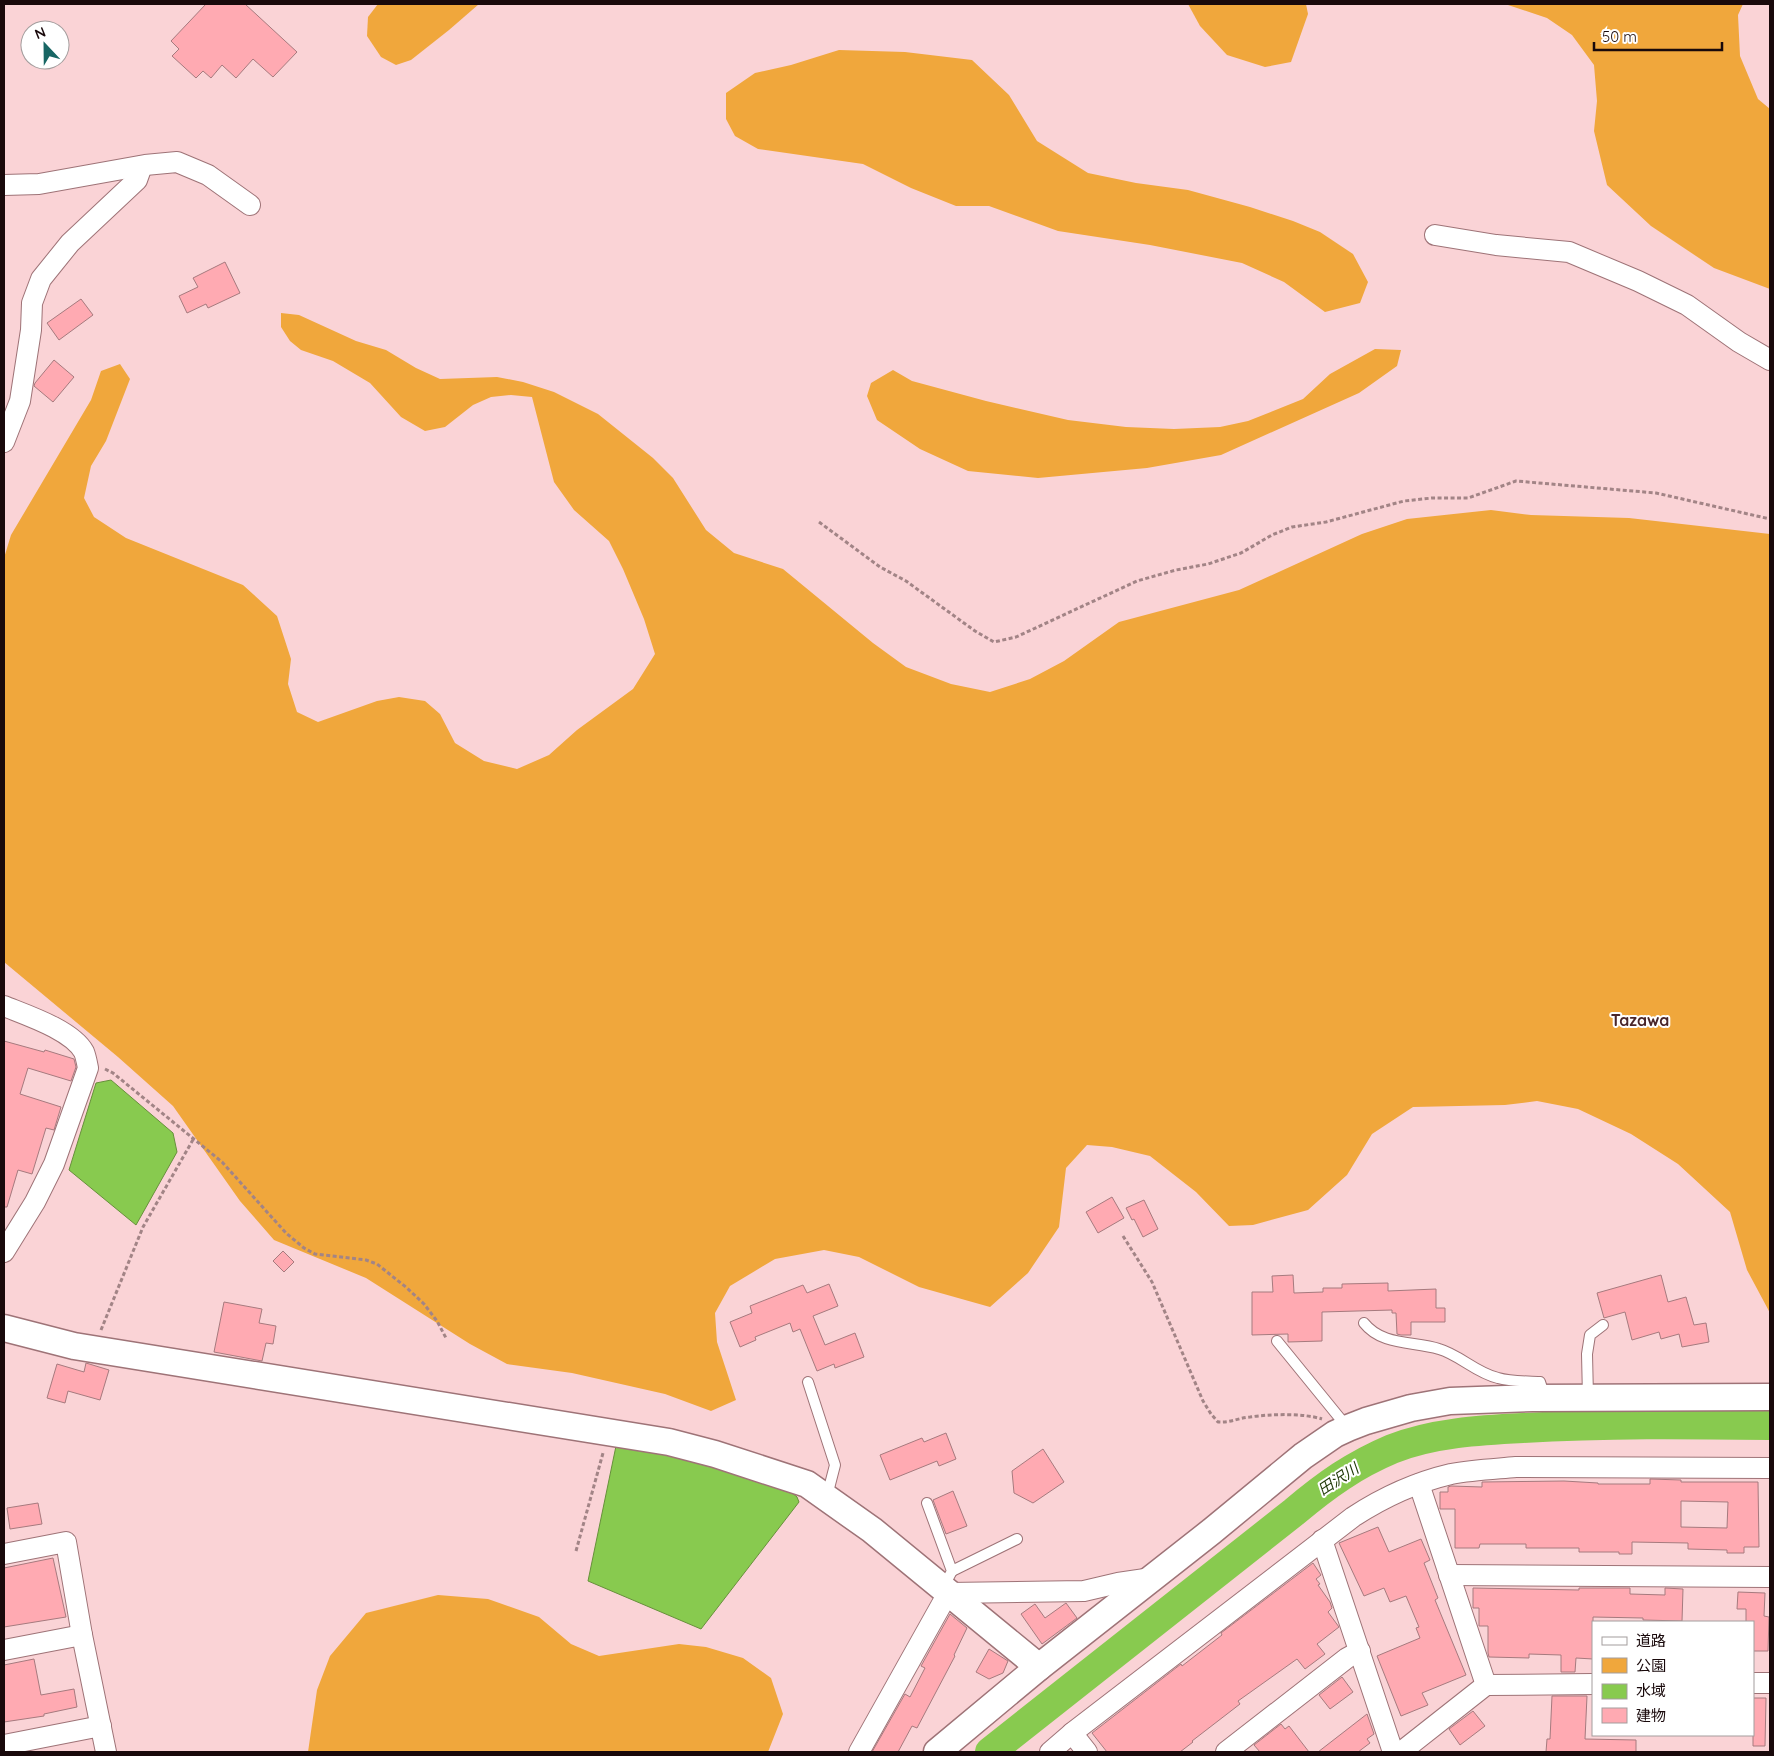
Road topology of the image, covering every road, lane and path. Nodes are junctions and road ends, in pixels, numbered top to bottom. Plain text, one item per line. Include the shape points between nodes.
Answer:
1 (142, 166) junction
2 (4, 185) edge
3 (250, 204) dead end
4 (1435, 235) dead end
5 (1770, 360) edge
6 (4, 442) edge
7 (1770, 519) edge
8 (819, 522) dead end
9 (4, 1006) edge
10 (86, 1059) junction
11 (194, 1138) junction
12 (1123, 1236) dead end
13 (7, 1240) edge
14 (1364, 1323) dead end
15 (1603, 1325) dead end
16 (4, 1328) edge
17 (446, 1338) dead end
18 (1277, 1341) dead end
19 (93, 1349) junction
20 (808, 1382) dead end
21 (1770, 1397) edge
22 (1546, 1398) junction
23 (1588, 1398) junction
24 (1344, 1430) junction
25 (608, 1433) junction
26 (1770, 1468) edge
27 (1419, 1484) junction
28 (827, 1497) junction
29 (927, 1503) dead end
30 (1017, 1539) dead end
31 (1322, 1540) junction
32 (576, 1551) dead end
33 (4, 1554) edge
34 (1449, 1575) junction
35 (1770, 1577) edge
36 (1152, 1578) junction
37 (948, 1584) junction
38 (82, 1635) junction
39 (4, 1650) edge
40 (1360, 1651) junction
41 (1039, 1667) junction
42 (1754, 1683) edge
43 (1770, 1683) edge
44 (1592, 1684) edge
45 (1486, 1685) junction
46 (101, 1726) junction
47 (1072, 1733) junction
48 (4, 1745) edge
49 (106, 1752) edge
50 (859, 1752) edge
51 (937, 1752) edge
52 (1050, 1752) edge
53 (1087, 1752) edge
54 (1226, 1752) edge
55 (1393, 1752) edge
56 (1400, 1752) edge

1 - 2 street via 39,184
1 - 3 street via 177,162 208,175
1 - 6 street via 137,180 70,243 42,279 32,303 20,401
4 - 5 street via 1569,252 1687,305
7 - 8 path via 1656,493 1516,482 1468,498 1404,501 1292,528 1272,535 1241,553 1136,581 1016,637 994,642 906,581 880,567
9 - 10 street via 71,1038
10 - 11 path via 113,1073
10 - 13 street via 88,1068 54,1164 36,1202
11 - 17 path via 222,1162 286,1233 304,1248 314,1254 377,1264 424,1304
11 - 19 path via 142,1227
12 - 24 path via 1152,1282 1203,1401 1218,1422 1262,1416 1316,1417
14 - 22 lane via 1382,1338 1440,1349 1499,1379 1540,1382
15 - 23 lane via 1590,1335
16 - 19 street
18 - 24 lane
19 - 25 street
20 - 28 lane via 835,1465
21 - 23 street
22 - 23 street
22 - 24 street via 1450,1401 1411,1408
24 - 36 street via 1302,1456
25 - 28 street via 668,1442 715,1454 807,1484
25 - 32 path
26 - 27 street via 1516,1468 1474,1471
27 - 31 street via 1370,1506
27 - 34 street
28 - 37 street
29 - 37 lane
30 - 37 lane
31 - 40 street
31 - 47 street
33 - 38 street via 66,1542
34 - 35 street
34 - 45 street
36 - 37 street via 1084,1591
36 - 41 street
37 - 41 street
37 - 50 street
38 - 39 street
38 - 46 street
40 - 54 street
40 - 55 street
41 - 51 street
42 - 43 street
44 - 45 street
45 - 56 street
46 - 48 street
46 - 49 street
47 - 52 street
47 - 53 street

